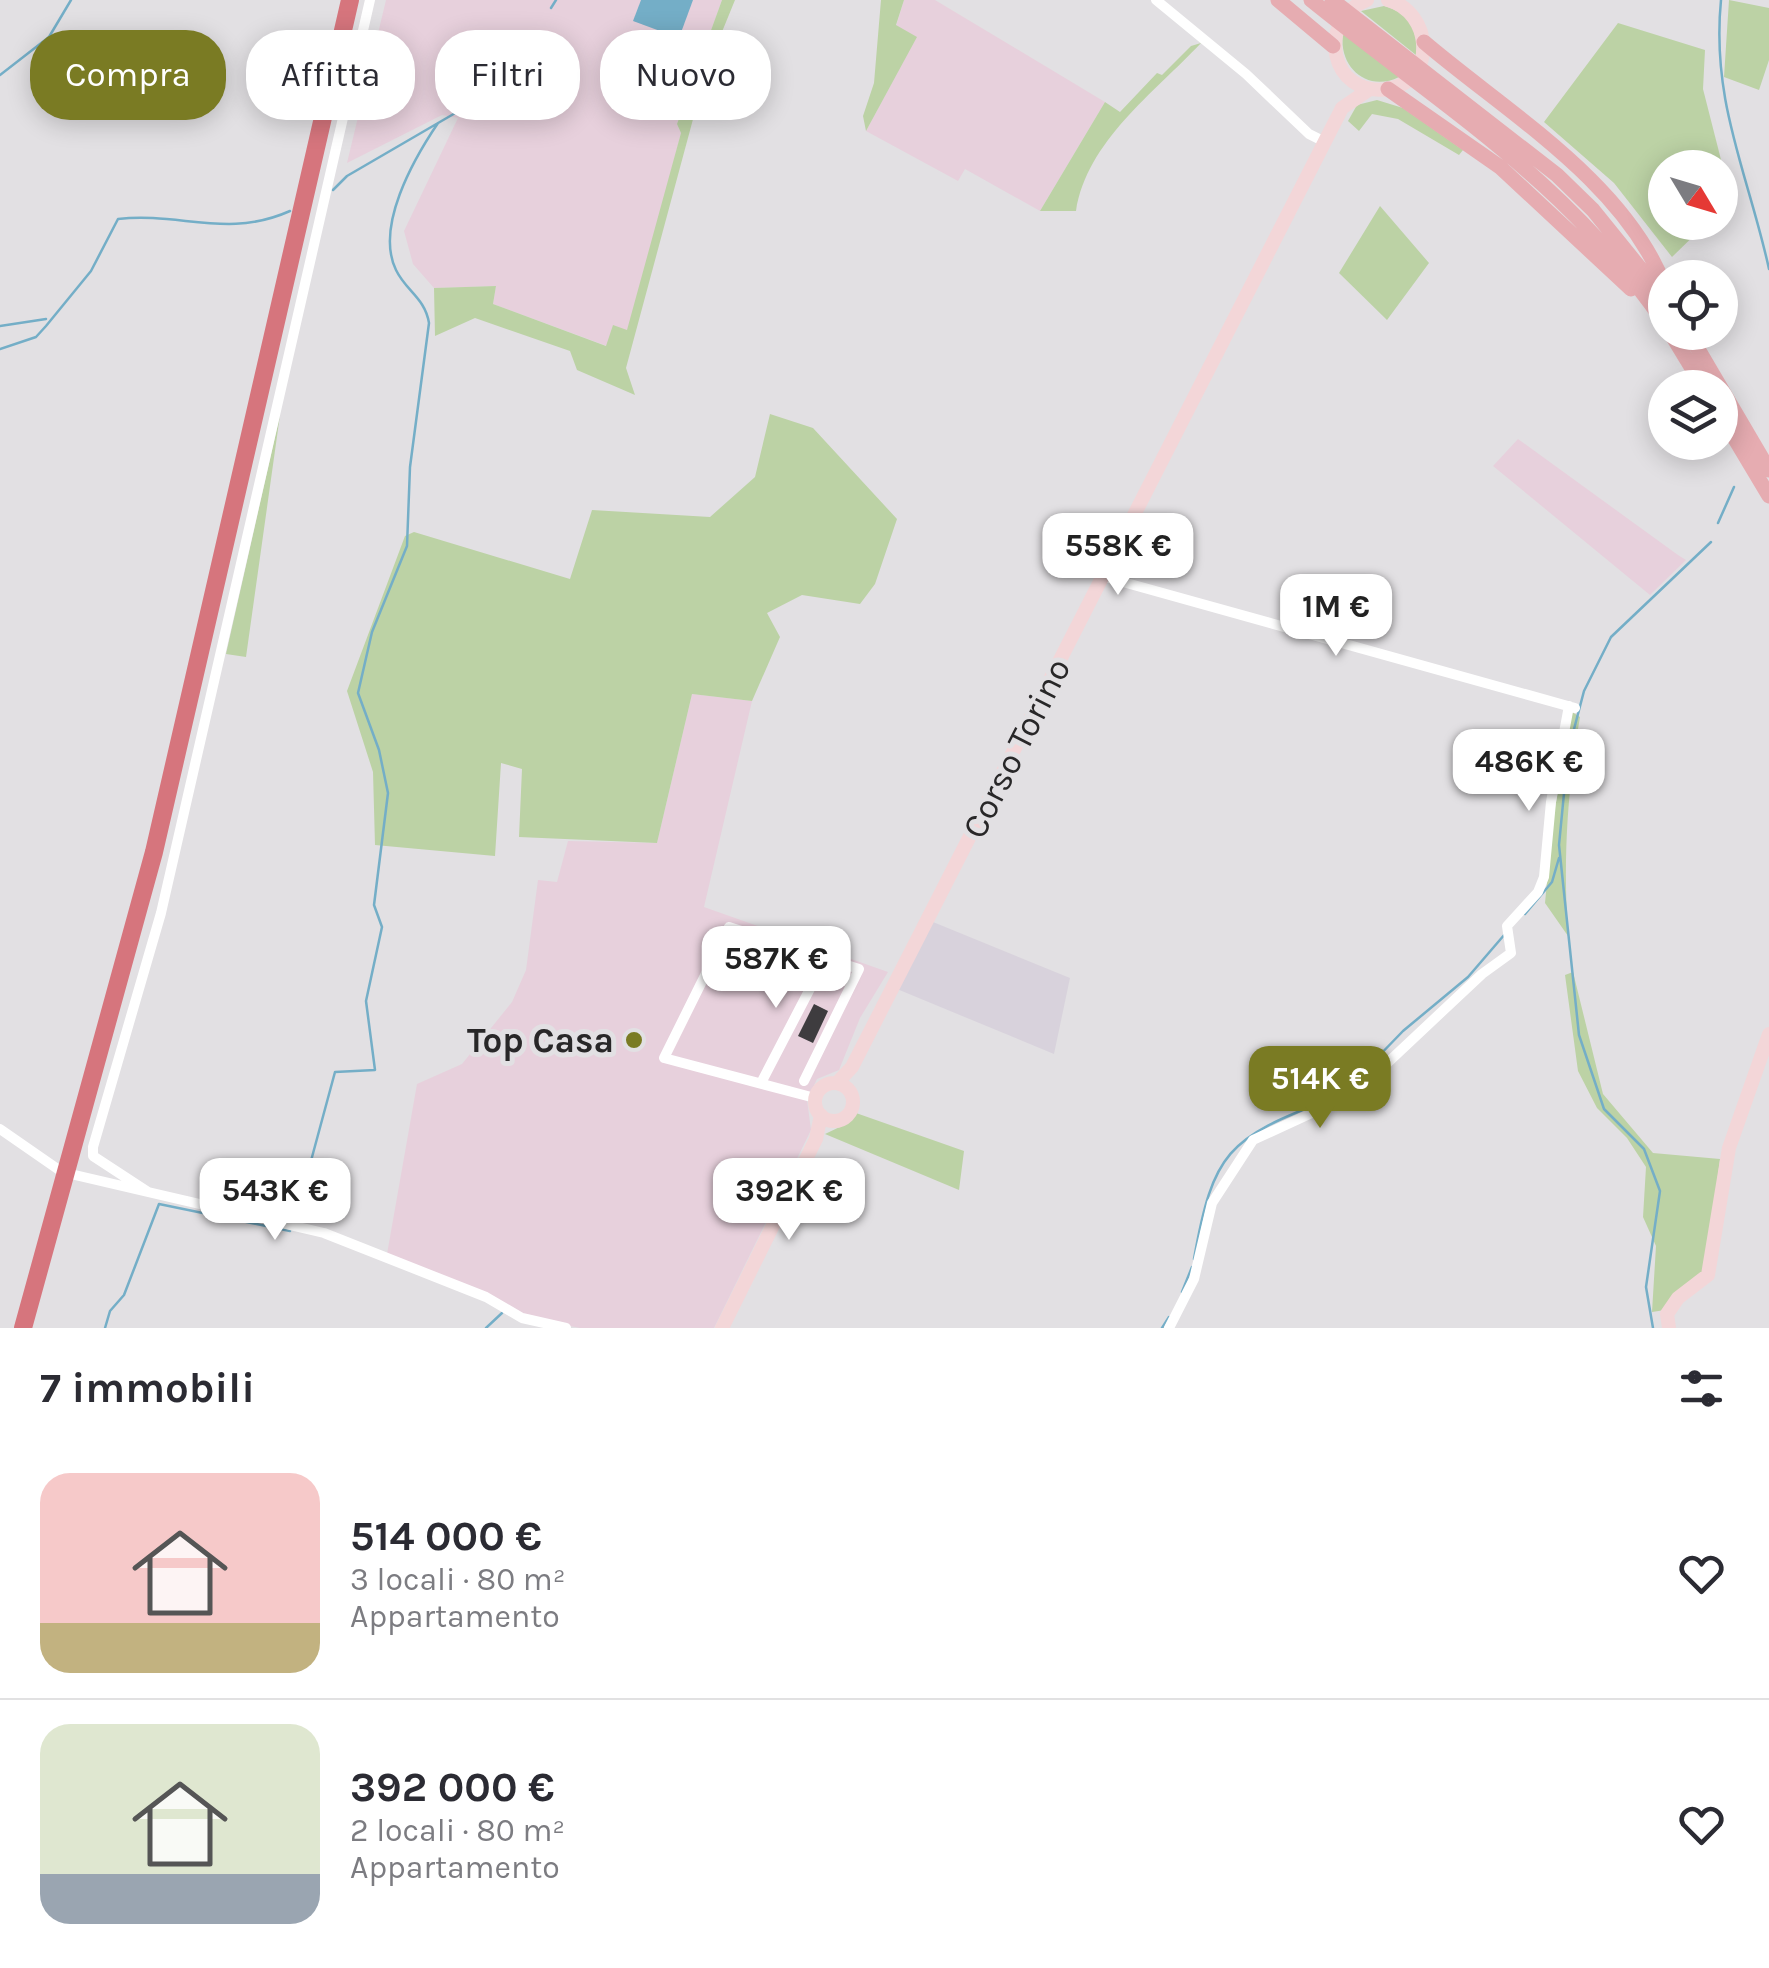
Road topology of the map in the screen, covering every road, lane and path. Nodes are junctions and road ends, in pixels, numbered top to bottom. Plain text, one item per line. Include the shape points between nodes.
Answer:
1 (350, 0) edge
2 (359, 0) edge
3 (370, 0) edge
4 (1156, 0) edge
5 (1278, 0) edge
6 (1310, 0) edge
7 (1332, 0) edge
8 (1388, 0) edge
9 (1362, 2) edge
10 (1413, 8) edge
11 (1334, 39) junction
12 (1424, 49) junction
13 (1344, 73) junction
14 (1394, 86) junction
15 (1370, 89) junction
16 (1342, 108) junction
17 (1325, 142) junction
18 (1649, 260) edge
19 (1648, 278) edge
20 (1648, 298) edge
21 (1648, 307) edge
22 (1699, 350) edge
23 (1738, 444) edge
24 (1769, 470) edge
25 (1769, 496) edge
26 (1105, 576) junction
27 (826, 958) junction
28 (1769, 1034) edge
29 (804, 1082) dead end
30 (761, 1083) junction
31 (843, 1087) junction
32 (816, 1098) junction
33 (827, 1118) junction
34 (0, 1128) edge
35 (74, 1164) junction
36 (69, 1184) junction
37 (148, 1192) junction
38 (23, 1328) edge
39 (33, 1328) edge
40 (566, 1328) edge
41 (722, 1328) edge
42 (1169, 1328) edge
43 (1670, 1328) edge

1 - 35 highway via 154,852
2 - 35 highway via 165,852
3 - 37 street via 161,913 93,1147 93,1156
4 - 17 street
5 - 11 main road
6 - 20 main road via 1555,192
7 - 19 main road via 1557,175
8 - 10 main road
9 - 11 main road via 1342,16
10 - 12 main road
11 - 13 main road
12 - 14 main road via 1415,72
12 - 18 main road via 1540,134 1592,182
13 - 15 main road
13 - 16 main road
14 - 15 main road
14 - 21 main road via 1542,202
15 - 16 main road
16 - 17 main road, Corso Torino
17 - 26 main road, Corso Torino
22 - 24 main road
23 - 25 main road
26 - 31 main road, Corso Torino
26 - 42 street via 1572,707 1551,802 1544,877 1508,931 1511,953 1366,1083 1253,1140 1212,1203 1194,1279
27 - 29 street via 860,972
27 - 30 street
27 - 30 street via 729,927 664,1058
28 - 43 main road via 1729,1148 1715,1256 1708,1274 1667,1314
30 - 32 street
31 - 32 main road via 822,1087
31 - 33 main road via 849,1112
32 - 33 main road
33 - 41 main road
34 - 37 street via 62,1172
35 - 36 highway
36 - 38 highway
36 - 39 highway
37 - 40 street via 324,1233 486,1297 522,1318

